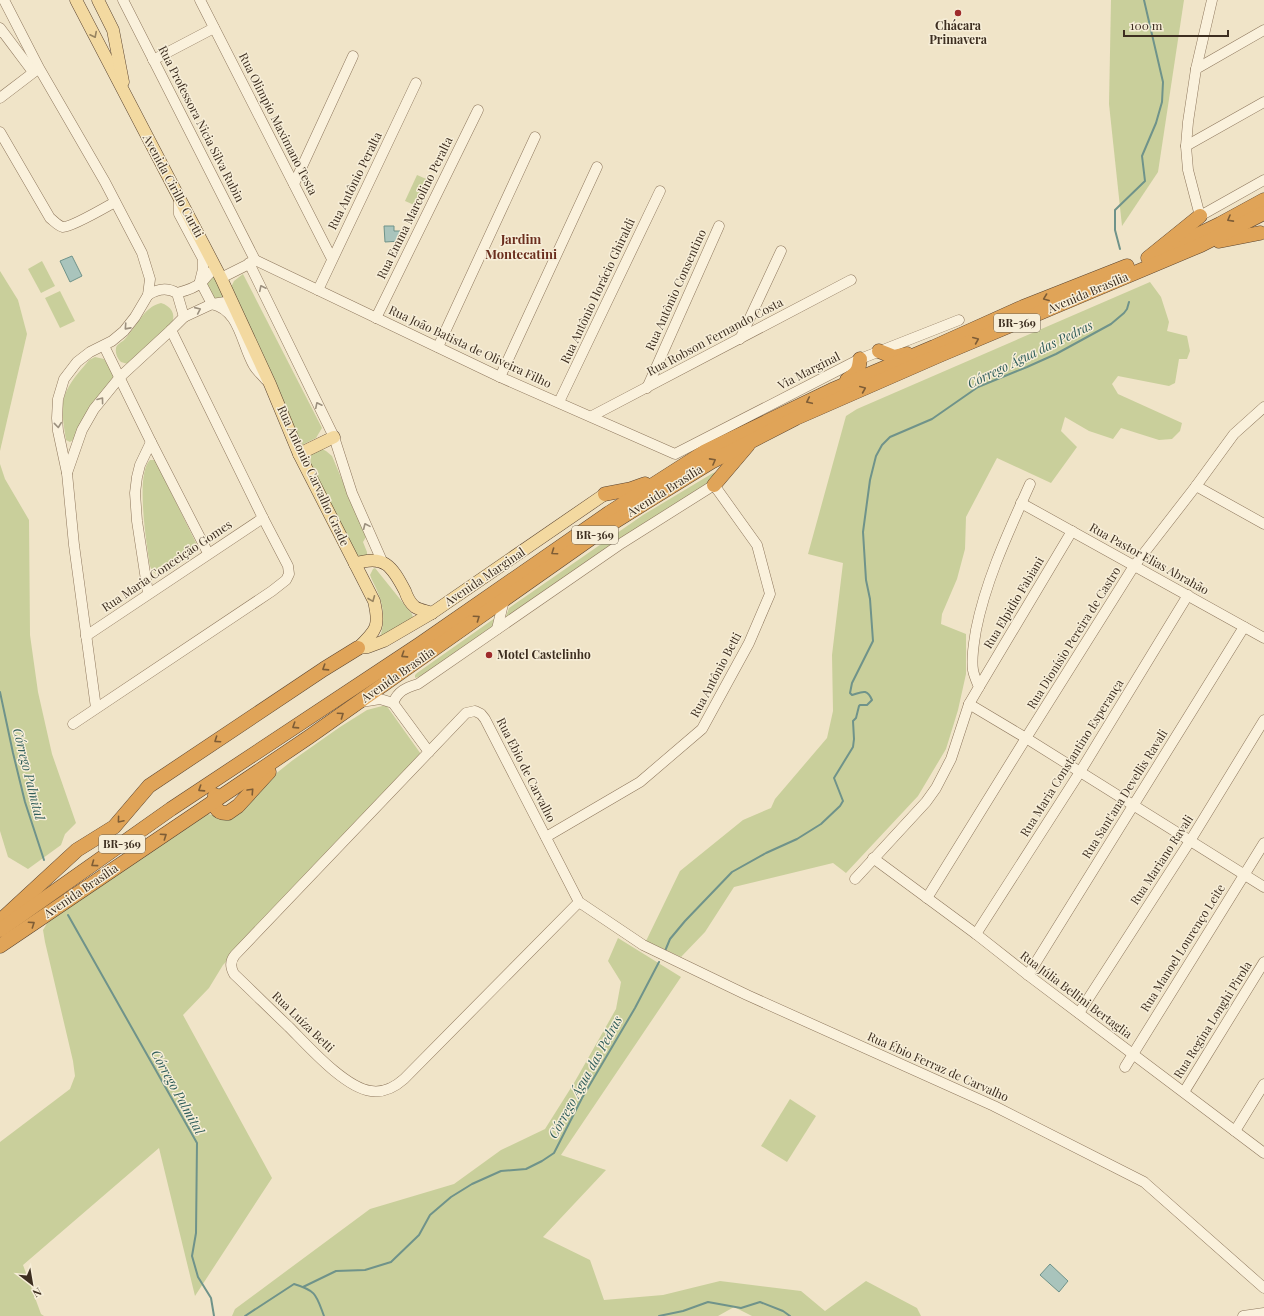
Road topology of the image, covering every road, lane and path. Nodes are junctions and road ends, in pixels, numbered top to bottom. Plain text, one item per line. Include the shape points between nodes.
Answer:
1 (4, 0) edge
2 (76, 0) edge
3 (98, 0) edge
4 (123, 0) edge
5 (200, 0) edge
6 (1212, 0) edge
7 (0, 28) edge
8 (214, 28) junction
9 (1264, 30) edge
10 (353, 56) dead end
11 (153, 60) junction
12 (1196, 69) junction
13 (36, 70) junction
14 (416, 83) dead end
15 (125, 95) junction
16 (0, 98) edge
17 (1264, 102) edge
18 (478, 110) dead end
19 (0, 132) edge
20 (535, 137) dead end
21 (1186, 146) junction
22 (597, 168) dead end
23 (1264, 180) edge
24 (294, 184) junction
25 (660, 191) dead end
26 (179, 197) junction
27 (1264, 200) edge
28 (115, 202) junction
29 (1264, 213) edge
30 (1200, 216) junction
31 (719, 226) dead end
32 (1263, 235) edge
33 (1201, 245) junction
34 (781, 251) dead end
35 (1148, 258) junction
36 (332, 259) junction
37 (252, 262) junction
38 (218, 273) junction
39 (851, 280) dead end
40 (201, 283) junction
41 (318, 290) junction
42 (177, 293) junction
43 (148, 295) junction
44 (232, 301) junction
45 (212, 304) junction
46 (184, 317) junction
47 (376, 318) junction
48 (958, 320) dead end
49 (171, 330) junction
50 (740, 338) junction
51 (104, 346) junction
52 (438, 347) junction
53 (934, 347) junction
54 (879, 351) junction
55 (860, 359) junction
56 (500, 376) junction
57 (120, 377) junction
58 (270, 384) junction
59 (647, 388) junction
60 (832, 390) junction
61 (559, 402) junction
62 (1264, 408) edge
63 (592, 416) junction
64 (334, 437) junction
65 (752, 440) junction
66 (151, 442) junction
67 (60, 443) junction
68 (76, 446) junction
69 (299, 454) junction
70 (675, 454) joint
71 (66, 473) junction
72 (668, 475) junction
73 (1030, 484) dead end
74 (714, 485) junction
75 (1196, 486) junction
76 (605, 494) joint
77 (1021, 503) junction
78 (262, 518) junction
79 (1264, 524) edge
80 (1072, 531) junction
81 (208, 553) junction
82 (382, 561) junction
83 (355, 564) junction
84 (1134, 566) junction
85 (148, 593) junction
86 (1188, 595) junction
87 (504, 600) junction
88 (432, 613) junction
89 (1244, 627) junction
90 (497, 629) junction
91 (86, 636) junction
92 (1264, 638) edge
93 (358, 648) junction
94 (396, 677) junction
95 (418, 684) junction
96 (979, 687) junction
97 (358, 703) junction
98 (394, 703) junction
99 (970, 704) junction
100 (96, 708) junction
101 (1264, 720) edge
102 (73, 724) dead end
103 (1026, 738) junction
104 (429, 752) junction
105 (244, 759) junction
106 (1080, 772) junction
107 (214, 802) junction
108 (1134, 805) junction
109 (546, 837) junction
110 (1190, 841) junction
111 (1264, 843) edge
112 (873, 858) junction
113 (1244, 874) junction
114 (855, 879) dead end
115 (1264, 887) edge
116 (927, 898) junction
117 (580, 902) junction
118 (0, 921) edge
119 (0, 930) edge
120 (976, 934) junction
121 (0, 946) edge
122 (1264, 962) edge
123 (1028, 975) junction
124 (1079, 1013) junction
125 (1133, 1054) junction
126 (1125, 1067) dead end
127 (1264, 1084) edge
128 (1184, 1092) junction
129 (1235, 1131) junction
130 (1264, 1153) edge
131 (1264, 1288) edge
132 (1264, 1313) edge
133 (1243, 1316) edge

1 - 13 street
2 -> 15 main road, Avenida Cirillo Curtti
3 - 15 main road, Avenida Cirillo Curtti via 113,30
4 - 11 street, Rua Professora Nicia Silva Rubin
5 - 8 street, Rua Olimpio Maximano Testa
6 - 12 street
7 - 13 street
8 - 11 street
8 - 24 street, Rua Olimpio Maximano Testa
9 - 12 street
10 - 24 street
11 - 37 street, Rua Professora Nicia Silva Rubin
12 - 21 street
13 - 16 street
13 - 28 street
14 - 36 street, Rua Antônio Peralta
15 - 26 main road, Avenida Cirillo Curtti
17 - 21 street
18 - 47 street, Rua Emma Marcolino Peralta
19 - 28 street via 50,218 57,224 64,227 74,224
20 - 52 street
21 - 30 street via 1188,170
22 - 56 street
23 - 30 street
24 - 36 street, Rua Olimpio Maximano Testa
25 - 61 street, Rua Antônio Horácio Ghiraldi
26 - 38 main road, Avenida Cirillo Curtti
26 - 40 street via 180,214 203,259
27 -> 35 highway, Avenida Brasília / BR-369
28 - 43 street via 146,262 150,279
29 - 33 highway, Avenida Brasília / BR-369
30 - 35 highway
31 - 59 street, Rua Antônio Consentino
32 - 33 highway
65 -> 33 highway, Avenida Brasília / BR-369 via 836,400
34 - 50 street
35 -> 53 highway, Avenida Brasília / BR-369 via 1023,306
36 - 41 street, Rua Antônio Peralta
37 - 38 street
37 - 41 street, Rua João Batista de Oliveira Filho
64 -> 37 street, Rua Professora Nicia Silva Rubin
38 - 40 street via 209,273
38 - 44 main road, Rua Antonio Carvalho Grade
39 - 50 street, Rua Robson Fernando Costa
40 - 42 street
40 - 45 street
41 - 47 street, Rua João Batista de Oliveira Filho
42 - 43 street via 172,290 160,290
42 - 46 street
43 -> 51 street via 130,324
44 - 45 street
44 - 58 main road, Rua Antonio Carvalho Grade
46 -> 45 street
45 - 58 street via 222,307 232,315 254,366
46 - 49 street
47 - 52 street, Rua João Batista de Oliveira Filho
48 - 54 street, Via Marginal
49 - 57 street
49 - 78 street
50 - 59 street, Rua Robson Fernando Costa
51 - 57 street
51 -> 67 street via 80,359 64,379 57,407
52 - 56 street, Rua João Batista de Oliveira Filho
53 - 54 highway via 894,357
53 - 60 highway, Avenida Brasília / BR-369
54 - 55 street, Via Marginal
55 - 60 highway via 859,369 855,375
55 - 70 street, Via Marginal
56 - 61 street, Rua João Batista de Oliveira Filho
57 - 66 street
68 -> 57 street via 94,409
58 - 69 main road, Rua Antonio Carvalho Grade
59 - 63 street, Rua Robson Fernando Costa
60 -> 72 highway, Avenida Brasília / BR-369 via 706,451
61 - 63 street, Rua João Batista de Oliveira Filho
62 - 75 street, Rua Dionísio Pereira de Castro via 1234,434
63 - 70 street, Rua João Batista de Oliveira Filho
64 - 69 main road
82 -> 64 street, Rua Professora Nicia Silva Rubin via 352,493
65 - 74 highway
87 -> 65 highway, Avenida Brasília / BR-369 via 620,518
66 - 81 street
66 - 85 street via 140,465 135,494
67 - 68 street
67 - 71 street
68 - 71 street
69 - 83 main road, Rua Antonio Carvalho Grade
71 - 91 street
72 - 76 highway via 631,489
72 -> 105 highway, Avenida Brasília / BR-369 via 420,644
73 - 77 street
74 - 90 street via 622,543
74 - 109 street, Rua Antônio Betti via 757,545 770,594 749,643 702,729 640,782
75 - 79 street
75 - 84 street, Rua Dionísio Pereira de Castro
76 - 88 main road, Avenida Marginal
77 - 80 street, Rua Pastor Elias Abrahão
77 - 96 street via 991,575 980,612 973,654 973,671
78 - 81 street, Rua Maria Conceição Gomes
78 - 100 street via 288,566 286,580
80 - 84 street, Rua Pastor Elias Abrahão
80 - 96 street, Rua Elpidio Fabiani
81 - 85 street, Rua Maria Conceição Gomes
82 - 83 main road via 366,560
82 - 88 main road via 398,577 414,606
83 -> 93 main road, Rua Antonio Carvalho Grade via 374,600 378,616 376,628
84 - 86 street, Rua Pastor Elias Abrahão
84 - 103 street, Rua Dionísio Pereira de Castro
85 - 91 street, Rua Maria Conceição Gomes
86 - 89 street, Rua Pastor Elias Abrahão
86 - 106 street, Rua Maria Constantino Esperança
87 - 90 street
94 -> 87 highway, Avenida Brasília / BR-369
88 - 93 main road, Avenida Marginal via 380,643
89 - 92 street, Rua Pastor Elias Abrahão
89 - 108 street, Rua Sant'ana Devellis Ravali
90 - 95 street
91 - 100 street
93 -> 118 highway via 149,786 114,827 77,850
94 - 95 street
94 - 97 highway, Avenida Brasília / BR-369
95 - 98 street via 402,690
96 - 99 street, Rua Elpidio Fabiani
97 - 98 street via 380,699
107 -> 97 highway, Avenida Brasília / BR-369 via 220,812 233,811 274,768 309,737
98 - 104 street
99 - 103 street
99 - 112 street, Rua Elpidio Fabiani via 953,754 936,788 922,807
100 - 102 street
101 - 110 street, Rua Mariano Ravali
103 - 106 street
103 - 116 street, Rua Dionísio Pereira de Castro
104 - 109 street, Rua Ebio de Carvalho via 466,713 476,711 481,714
104 - 117 street, Rua Luíza Betti via 234,955 231,964 234,974 324,1062 346,1080 371,1091 384,1090 404,1079
105 - 107 highway via 220,787
105 -> 119 highway, Avenida Brasília / BR-369
106 - 108 street
106 - 120 street, Rua Maria Constantino Esperança
121 -> 107 highway, Avenida Brasília / BR-369
108 - 110 street
108 - 123 street, Rua Sant'ana Devellis Ravali
109 - 117 street, Rua Ebio de Carvalho
110 - 113 street
110 - 124 street, Rua Mariano Ravali
111 - 113 street, Rua Manoel Lourenço Leite
112 - 114 street, Rua Elpidio Fabiani
112 - 116 street, Rua Júlia Bellini Bertaglia
113 - 115 street
113 - 125 street, Rua Manoel Lourenço Leite
116 - 120 street, Rua Júlia Bellini Bertaglia
117 - 131 street, Rua Ébio Ferraz de Carvalho via 644,945 747,995 994,1106 1144,1182
120 - 123 street, Rua Júlia Bellini Bertaglia
122 - 128 street, Rua Regina Longhi Pirola
123 - 124 street, Rua Júlia Bellini Bertaglia
124 - 125 street, Rua Júlia Bellini Bertaglia
125 - 126 street, Rua Manoel Lourenço Leite
125 - 128 street, Rua Júlia Bellini Bertaglia
127 - 129 street
128 - 129 street, Rua Júlia Bellini Bertaglia
129 - 130 street, Rua Júlia Bellini Bertaglia
132 - 133 street

